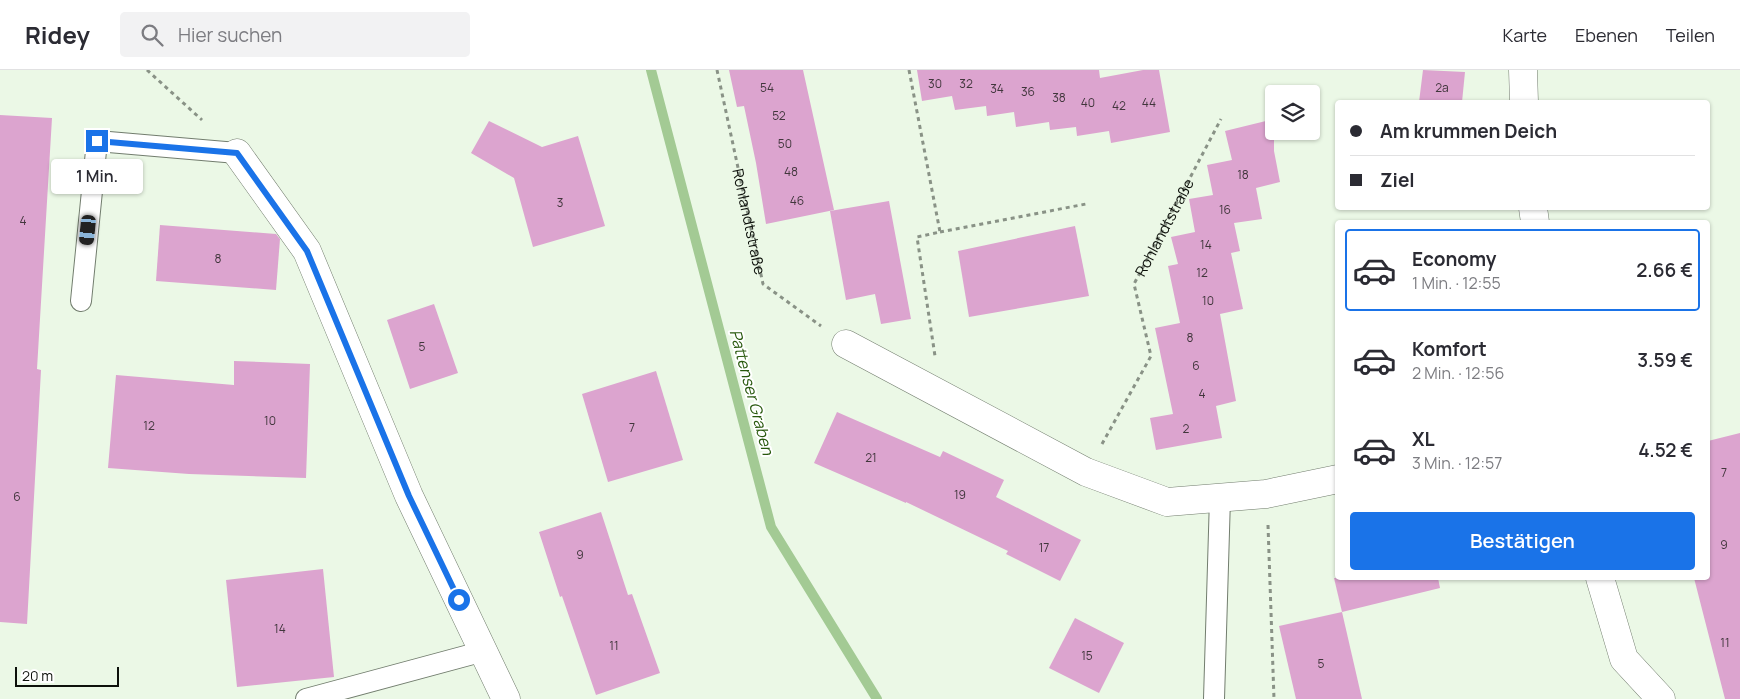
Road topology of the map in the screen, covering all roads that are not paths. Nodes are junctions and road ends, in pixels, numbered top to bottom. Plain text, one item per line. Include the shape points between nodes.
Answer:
1 (1524, 70) edge
2 (1524, 100) edge
3 (237, 153) joint
4 (81, 301) dead end
5 (846, 344) road end
6 (1335, 480) edge
7 (1220, 498) junction
8 (1601, 580) edge
9 (484, 651) junction
10 (306, 699) edge
11 (506, 699) edge
12 (1214, 699) edge
13 (1662, 699) edge

1 - 2 street
3 - 4 lane via 97,141
3 - 9 street via 307,251 409,496
5 - 7 street via 1086,472 1167,502
6 - 7 street via 1266,494
7 - 12 lane
8 - 13 street via 1624,659
9 - 10 lane
9 - 11 street

